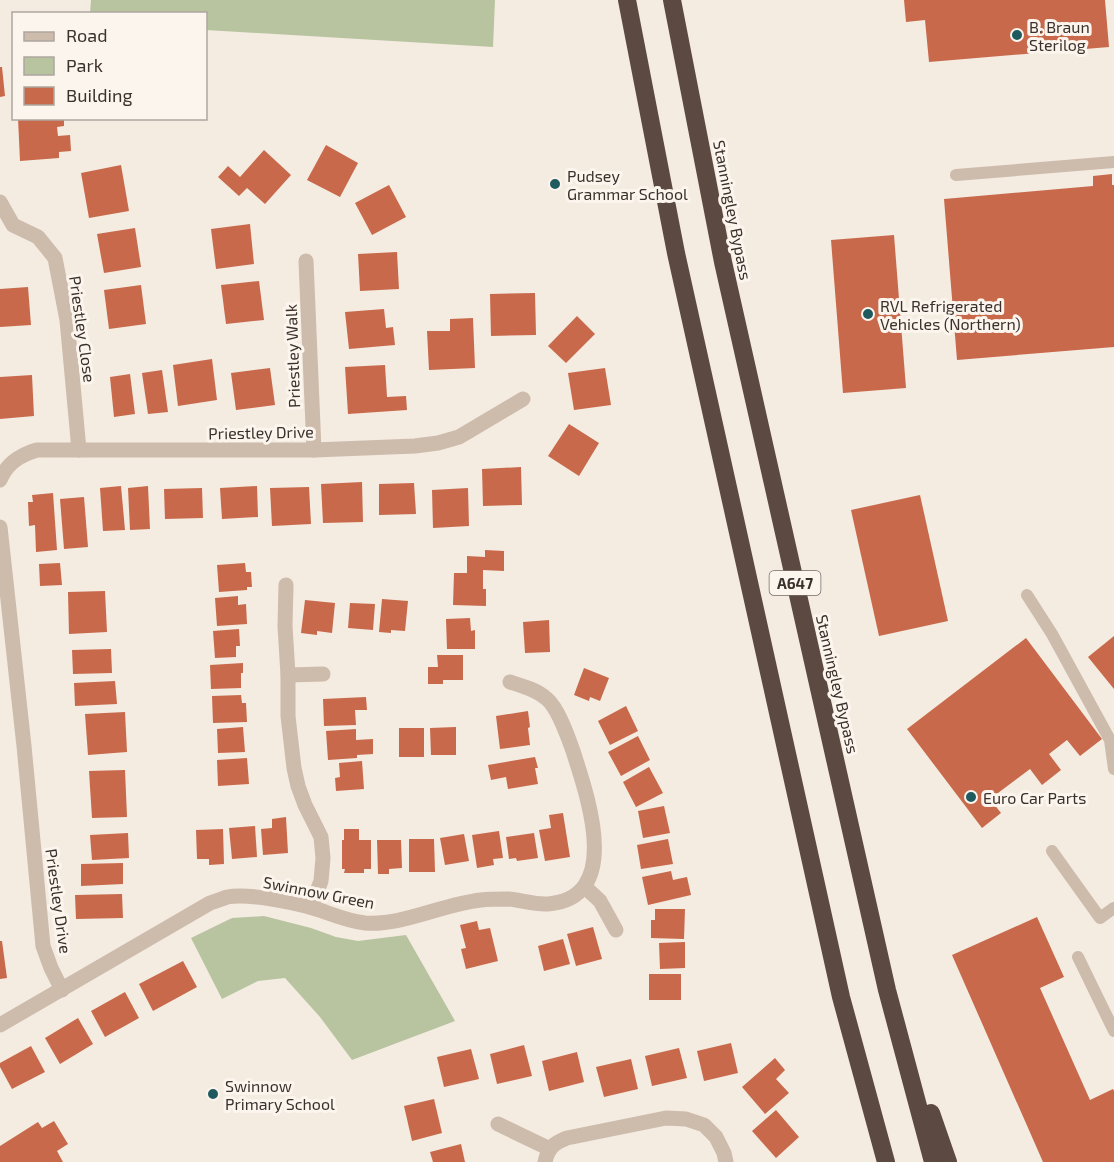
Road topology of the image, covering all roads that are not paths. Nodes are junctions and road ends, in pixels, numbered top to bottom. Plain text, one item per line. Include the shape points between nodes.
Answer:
1 (627, 0) edge
2 (672, 0) edge
3 (1114, 162) edge
4 (956, 175) dead end
5 (0, 201) edge
6 (6, 227) edge
7 (306, 261) dead end
8 (523, 399) dead end
9 (79, 450) junction
10 (314, 450) junction
11 (0, 480) edge
12 (0, 527) edge
13 (286, 585) dead end
14 (1027, 595) dead end
15 (323, 674) dead end
16 (288, 675) junction
17 (510, 682) dead end
18 (1114, 769) edge
19 (1052, 851) dead end
20 (585, 887) junction
21 (311, 907) junction
22 (1114, 908) edge
23 (616, 930) dead end
24 (1078, 957) dead end
25 (62, 990) junction
26 (887, 990) junction
27 (0, 1025) edge
28 (1114, 1030) edge
29 (498, 1124) dead end
30 (547, 1156) edge
31 (726, 1162) edge
32 (886, 1162) edge
33 (933, 1162) edge
34 (948, 1162) edge

1 - 32 highway, A647 via 676,253 838,985
2 - 26 highway, Stanningley Bypass / A647 via 723,262
3 - 4 lane
5 - 6 street, Priestley Close
6 - 9 street, Priestley Close via 38,237 55,258 67,320
7 - 10 street, Priestley Walk
8 - 10 street, Priestley Drive via 459,437 438,443
9 - 10 street, Priestley Drive
9 - 11 street, Priestley Drive via 37,450 24,454 13,461
12 - 25 street, Priestley Drive via 43,946
13 - 16 street
14 - 18 lane via 1110,740
15 - 16 street
16 - 21 street via 294,768 305,805 321,837 324,858
17 - 20 street via 548,699 563,724 589,802 596,843
19 - 22 lane via 1100,918
20 - 21 street, Swinnow Green via 564,901 547,904 480,900 387,922 366,923
20 - 23 street via 600,902
21 - 25 street, Swinnow Green via 250,897 228,897 210,903
24 - 28 lane
25 - 27 street, Swinnow Green
26 - 33 highway, Stanningley Bypass / A647
26 - 34 highway
29 - 30 street
30 - 31 street via 556,1142 567,1138 666,1118 704,1125 716,1137

